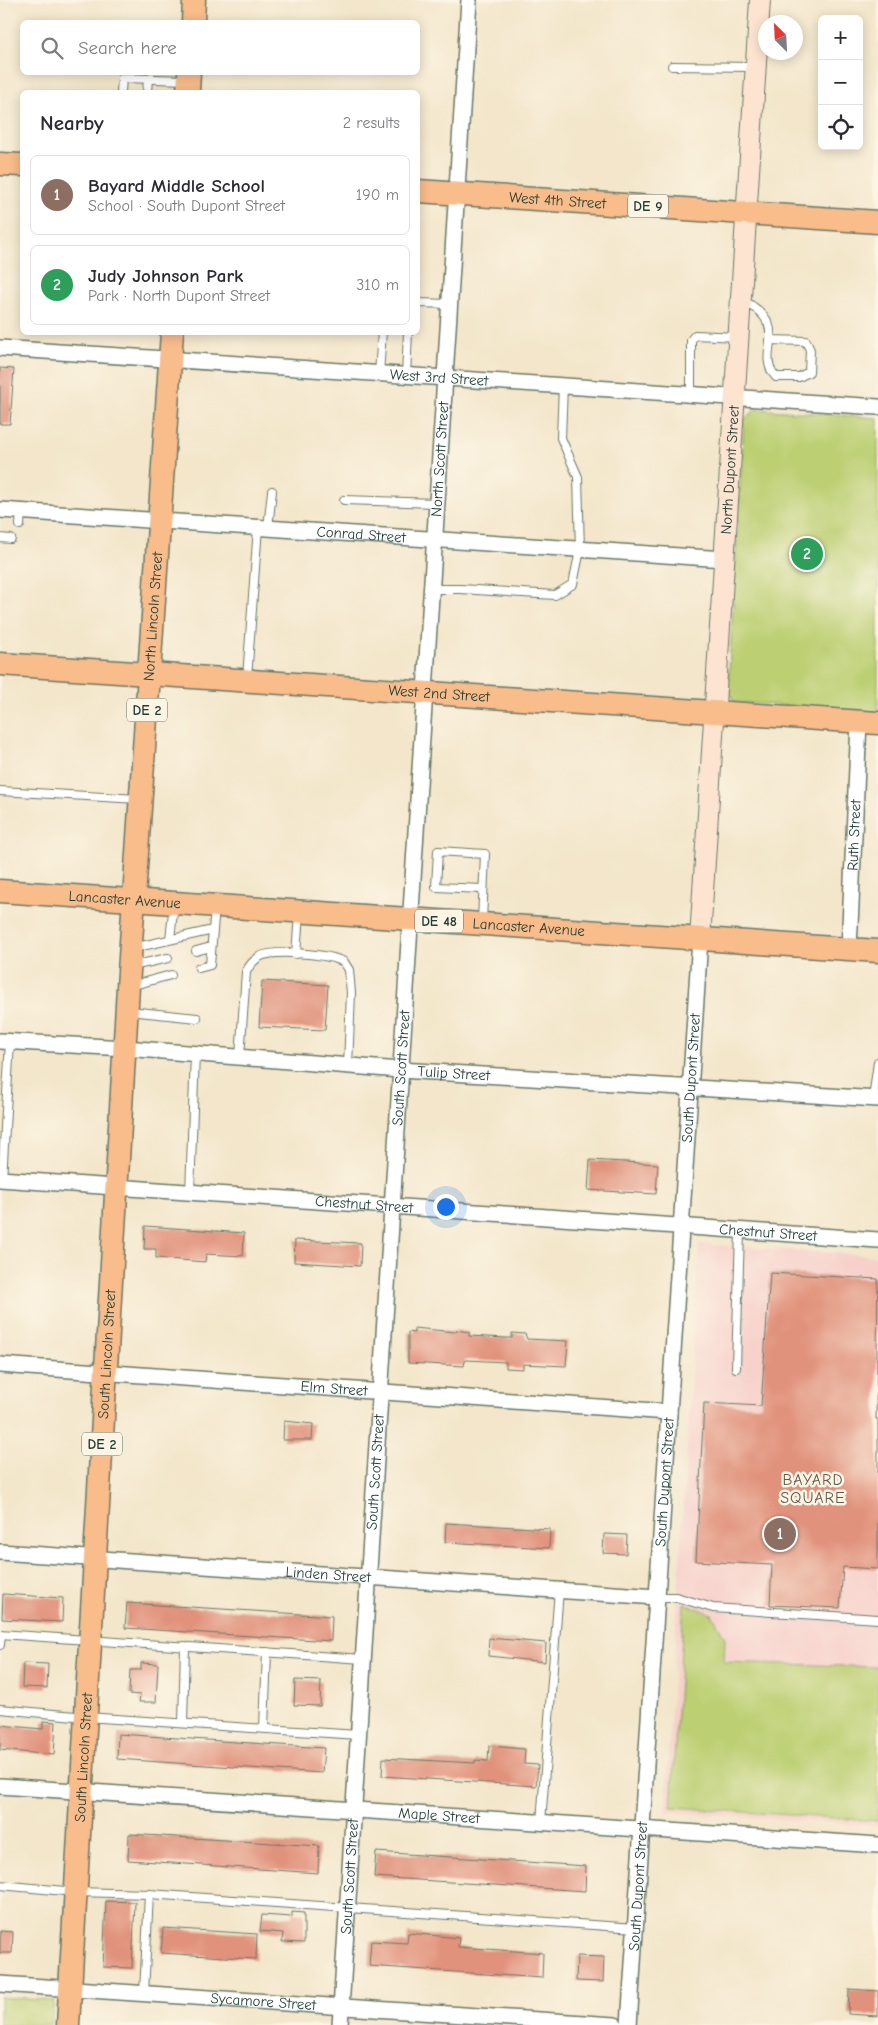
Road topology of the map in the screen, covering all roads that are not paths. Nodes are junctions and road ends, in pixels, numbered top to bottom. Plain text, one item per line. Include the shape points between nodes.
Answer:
1 (194, 0) edge
2 (469, 0) edge
3 (760, 0) edge
4 (193, 20) edge
5 (672, 66) dead end
6 (756, 67) junction
7 (148, 79) junction
8 (189, 82) edge
9 (121, 90) edge
10 (147, 90) edge
11 (0, 164) edge
12 (20, 165) edge
13 (420, 191) edge
14 (456, 194) junction
15 (746, 213) junction
16 (878, 222) edge
17 (741, 299) junction
18 (420, 303) edge
19 (449, 304) junction
20 (172, 335) edge
21 (382, 335) edge
22 (408, 335) edge
23 (738, 337) junction
24 (770, 340) junction
25 (0, 348) edge
26 (170, 360) junction
27 (379, 374) junction
28 (406, 376) junction
29 (444, 378) junction
30 (563, 386) junction
31 (690, 395) junction
32 (734, 398) junction
33 (878, 407) edge
34 (272, 492) dead end
35 (344, 500) dead end
36 (436, 503) junction
37 (0, 510) edge
38 (159, 520) junction
39 (263, 528) junction
40 (0, 538) edge
41 (11, 539) dead end
42 (434, 540) junction
43 (580, 550) junction
44 (724, 559) junction
45 (431, 589) junction
46 (0, 664) edge
47 (149, 674) junction
48 (246, 680) junction
49 (424, 692) junction
50 (714, 712) junction
51 (868, 722) edge
52 (0, 791) edge
53 (141, 799) junction
54 (483, 889) junction
55 (0, 891) edge
56 (134, 900) junction
57 (174, 903) junction
58 (215, 906) junction
59 (299, 911) junction
60 (409, 919) junction
61 (482, 924) junction
62 (213, 930) junction
63 (170, 939) junction
64 (700, 939) junction
65 (211, 948) junction
66 (849, 949) junction
67 (196, 951) dead end
68 (878, 951) edge
69 (296, 954) junction
70 (168, 958) dead end
71 (130, 967) junction
72 (199, 968) dead end
73 (171, 975) dead end
74 (127, 1011) junction
75 (197, 1018) dead end
76 (5, 1041) edge
77 (125, 1048) junction
78 (195, 1053) junction
79 (240, 1057) junction
80 (878, 1062) edge
81 (348, 1066) junction
82 (400, 1070) junction
83 (690, 1089) junction
84 (876, 1099) edge
85 (1, 1180) edge
86 (117, 1188) junction
87 (190, 1192) junction
88 (391, 1206) junction
89 (681, 1227) junction
90 (740, 1231) junction
91 (878, 1240) edge
92 (0, 1365) edge
93 (736, 1368) dead end
94 (106, 1372) junction
95 (380, 1392) junction
96 (669, 1412) junction
97 (0, 1552) edge
98 (95, 1559) junction
99 (368, 1577) junction
100 (558, 1590) junction
101 (657, 1597) junction
102 (878, 1619) edge
103 (0, 1634) edge
104 (91, 1639) junction
105 (0, 1645) edge
106 (185, 1646) junction
107 (267, 1652) junction
108 (363, 1659) junction
109 (0, 1709) edge
110 (86, 1717) junction
111 (183, 1723) junction
112 (264, 1728) junction
113 (358, 1735) junction
114 (0, 1786) edge
115 (82, 1791) junction
116 (353, 1810) junction
117 (541, 1822) junction
118 (642, 1829) junction
119 (878, 1845) edge
120 (0, 1885) edge
121 (76, 1892) junction
122 (149, 1894) junction
123 (347, 1907) junction
124 (636, 1928) junction
125 (0, 1984) edge
126 (70, 1988) junction
127 (144, 1993) junction
128 (341, 2006) junction
129 (70, 2021) edge
130 (340, 2025) edge
131 (615, 2025) edge
132 (629, 2025) edge

1 - 4 main road
2 - 14 street, North Scott Street
3 - 6 street, North Dupont Street
5 - 6 lane
6 - 15 street, North Dupont Street
7 - 8 lane
7 - 9 lane via 122,78
7 - 10 lane
11 - 12 main road
13 - 14 main road, West 4th Street / DE 9
14 - 15 main road, West 4th Street / DE 9
14 - 19 street, North Scott Street
15 - 16 main road, West 4th Street / DE 9
15 - 17 street, North Dupont Street
17 - 23 street, North Dupont Street
17 - 24 lane via 766,316
18 - 19 lane
19 - 29 street, North Scott Street
20 - 26 main road, North Lincoln Street / DE 2
21 - 27 lane
22 - 28 lane
23 - 31 lane via 695,335 692,340
23 - 32 street, North Dupont Street
24 - 24 lane via 770,368 776,377 799,377 809,372 810,350 806,341
25 - 26 street, West 3rd Street
26 - 27 street, West 3rd Street
26 - 38 main road, North Lincoln Street / DE 2
27 - 28 street, West 3rd Street
28 - 29 street, West 3rd Street
29 - 30 street, West 3rd Street
29 - 36 street, North Scott Street
30 - 31 street, West 3rd Street
30 - 43 lane via 561,438 578,477
31 - 32 street, West 3rd Street
32 - 33 street, West 3rd Street
32 - 44 street, North Dupont Street
34 - 39 lane
35 - 36 lane
36 - 42 street, North Scott Street
37 - 38 street, Conrad Street via 20,518
38 - 39 street, Conrad Street
38 - 47 main road, North Lincoln Street / DE 2
39 - 42 street, Conrad Street
39 - 48 lane
40 - 41 lane
42 - 43 street, Conrad Street
42 - 45 street, North Scott Street
43 - 44 street, Conrad Street
43 - 45 lane via 573,584 555,594
44 - 50 street, North Dupont Street
45 - 49 street, North Scott Street
46 - 47 main road, West 2nd Street
47 - 48 main road, West 2nd Street
47 - 53 main road, North Lincoln Street / DE 2
48 - 49 main road, West 2nd Street
49 - 50 main road, West 2nd Street
49 - 60 street, North Scott Street
50 - 51 main road, West 2nd Street
50 - 64 street, North Dupont Street
51 - 66 street, Ruth Street
52 - 53 lane
53 - 56 main road, North Lincoln Street / DE 2
54 - 54 lane via 436,886 438,851 485,854
54 - 61 lane
55 - 56 main road, Lancaster Avenue / DE 48
56 - 57 main road, Lancaster Avenue / DE 48
56 - 71 main road, South Lincoln Street / DE 2
57 - 58 main road, Lancaster Avenue / DE 48
57 - 63 lane
58 - 59 main road, Lancaster Avenue / DE 48
58 - 62 lane
59 - 60 main road, Lancaster Avenue / DE 48
59 - 69 lane
60 - 61 main road, Lancaster Avenue / DE 48
60 - 82 street, South Scott Street
61 - 64 main road, Lancaster Avenue / DE 48
62 - 63 lane
62 - 65 lane
63 - 71 lane
64 - 66 main road, Lancaster Avenue / DE 48
64 - 83 street, South Dupont Street
65 - 67 lane
65 - 72 lane via 210,965
66 - 68 main road, Lancaster Avenue / DE 48
69 - 79 lane via 260,956 246,972
69 - 81 lane via 334,957 344,962 348,970 351,993
70 - 71 lane
71 - 73 lane
71 - 74 main road, South Lincoln Street / DE 2
74 - 75 lane
74 - 77 main road, South Lincoln Street / DE 2
76 - 77 street, Tulip Street
76 - 85 lane
77 - 78 street, Tulip Street
77 - 86 main road, South Lincoln Street / DE 2
78 - 79 street, Tulip Street
78 - 87 lane
79 - 81 street, Tulip Street
80 - 84 lane
81 - 82 street, Tulip Street
82 - 83 street, Tulip Street
82 - 88 street, South Scott Street
83 - 84 street, Tulip Street
83 - 89 street, South Dupont Street
85 - 86 street, Chestnut Street
86 - 87 street, Chestnut Street
86 - 94 main road, South Lincoln Street / DE 2
87 - 88 street, Chestnut Street
88 - 89 street, Chestnut Street
88 - 95 street, South Scott Street
89 - 90 street, Chestnut Street
89 - 96 street, South Dupont Street
90 - 91 street, Chestnut Street
90 - 93 lane
92 - 94 street, Elm Street
94 - 95 street, Elm Street
94 - 98 main road, South Lincoln Street / DE 2
95 - 96 street, Elm Street
95 - 99 street, South Scott Street
96 - 101 street, South Dupont Street
97 - 98 street, Linden Street
98 - 99 street, Linden Street
98 - 104 main road, South Lincoln Street / DE 2
99 - 100 street, Linden Street
99 - 108 street, South Scott Street
100 - 101 street, Linden Street
100 - 117 lane
101 - 102 lane via 676,1597 713,1608
101 - 118 street, South Dupont Street
103 - 104 lane
103 - 105 lane
104 - 106 lane
104 - 110 main road, South Lincoln Street / DE 2
106 - 107 lane
106 - 111 lane
107 - 108 lane
107 - 112 lane
108 - 113 street, South Scott Street
109 - 110 lane
110 - 111 lane
110 - 115 main road, South Lincoln Street / DE 2
111 - 112 lane
112 - 113 lane
113 - 116 street, South Scott Street
114 - 115 street, Maple Street
115 - 116 street, Maple Street
115 - 121 main road, South Lincoln Street / DE 2
116 - 117 street, Maple Street
116 - 123 street, South Scott Street
117 - 118 street, Maple Street
118 - 119 street, Maple Street
118 - 124 street, South Dupont Street
120 - 121 lane
121 - 122 lane
121 - 126 main road, South Lincoln Street / DE 2
122 - 123 lane
122 - 127 lane
123 - 124 lane
123 - 128 street, South Scott Street
124 - 132 street, South Dupont Street
125 - 126 street, Sycamore Street
126 - 127 street, Sycamore Street
126 - 129 main road, DE 2
127 - 128 street, Sycamore Street
128 - 130 street, South Scott Street
128 - 131 street, Sycamore Street

